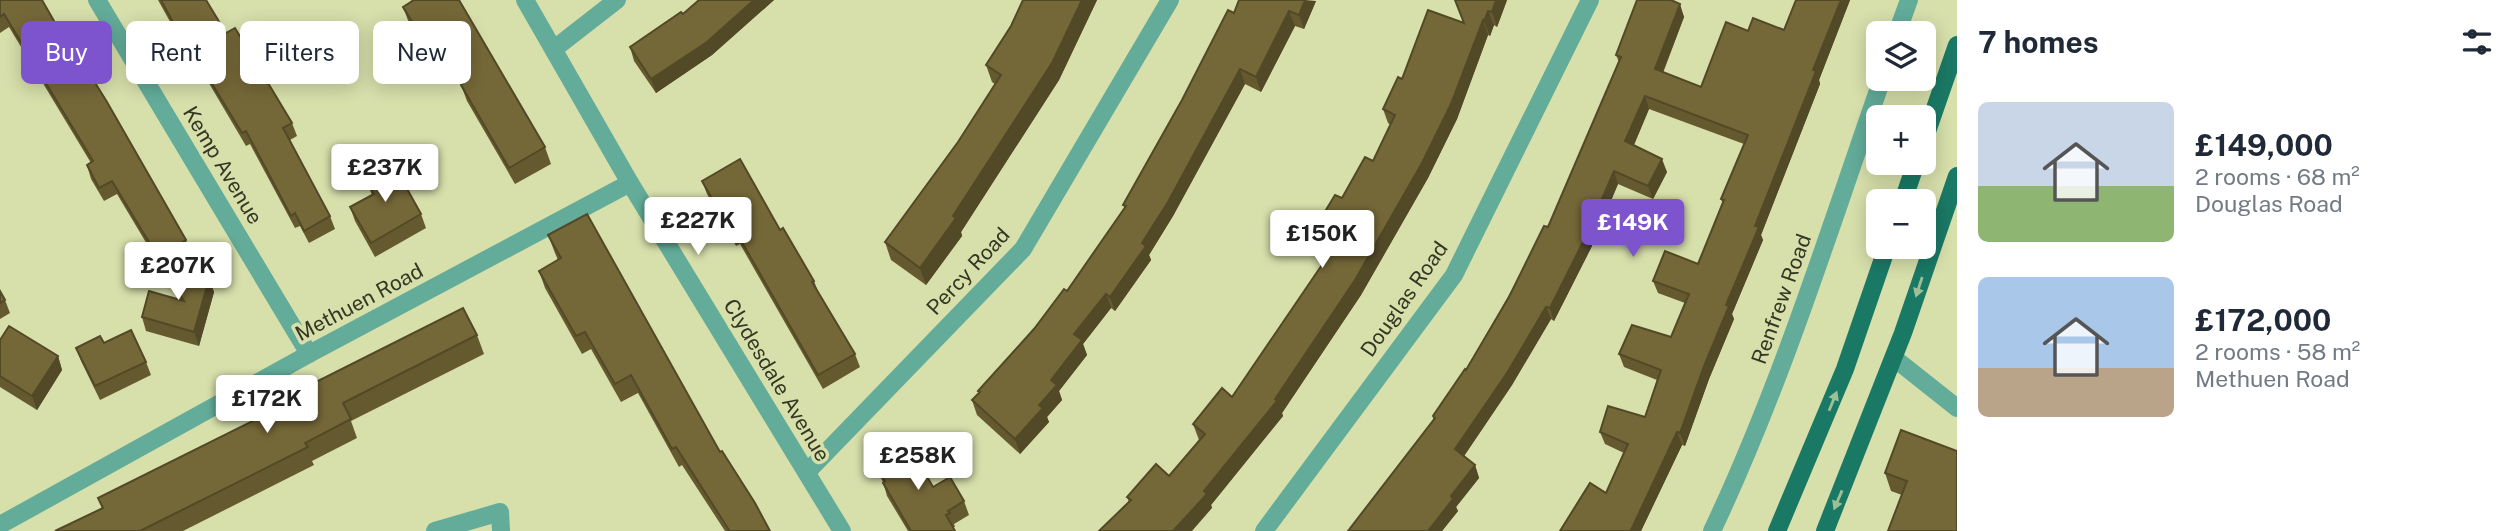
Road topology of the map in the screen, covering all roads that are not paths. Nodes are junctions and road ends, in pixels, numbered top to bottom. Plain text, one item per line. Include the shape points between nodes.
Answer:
1 (97, 0) edge
2 (525, 0) edge
3 (617, 0) edge
4 (1170, 0) edge
5 (1590, 0) edge
6 (1909, 0) edge
7 (1901, 21) edge
8 (1957, 46) edge
9 (554, 48) junction
10 (1878, 91) edge
11 (1936, 106) edge
12 (1957, 176) edge
13 (630, 183) junction
14 (1883, 259) edge
15 (309, 354) junction
16 (1894, 358) junction
17 (1957, 408) edge
18 (807, 472) junction
19 (2, 518) edge
20 (435, 531) edge
21 (501, 531) edge
22 (842, 531) edge
23 (1264, 531) edge
24 (1712, 531) edge
25 (1777, 531) edge
26 (1825, 531) edge

1 - 15 street, Kemp Avenue
2 - 9 street, Clydesdale Avenue
3 - 9 street
4 - 18 street, Percy Road via 1023,249
5 - 23 street, Douglas Road via 1454,275
6 - 7 street
8 - 11 main road
9 - 13 street, Clydesdale Avenue
10 - 24 street, Renfrew Road via 1790,345 1747,457
12 -> 16 main road
13 - 15 street, Methuen Road
13 - 18 street, Clydesdale Avenue
25 -> 14 main road via 1845,369
15 - 19 street, Methuen Road
16 - 17 street
16 -> 26 main road
18 - 22 street, Clydesdale Avenue
20 - 21 street via 500,512

